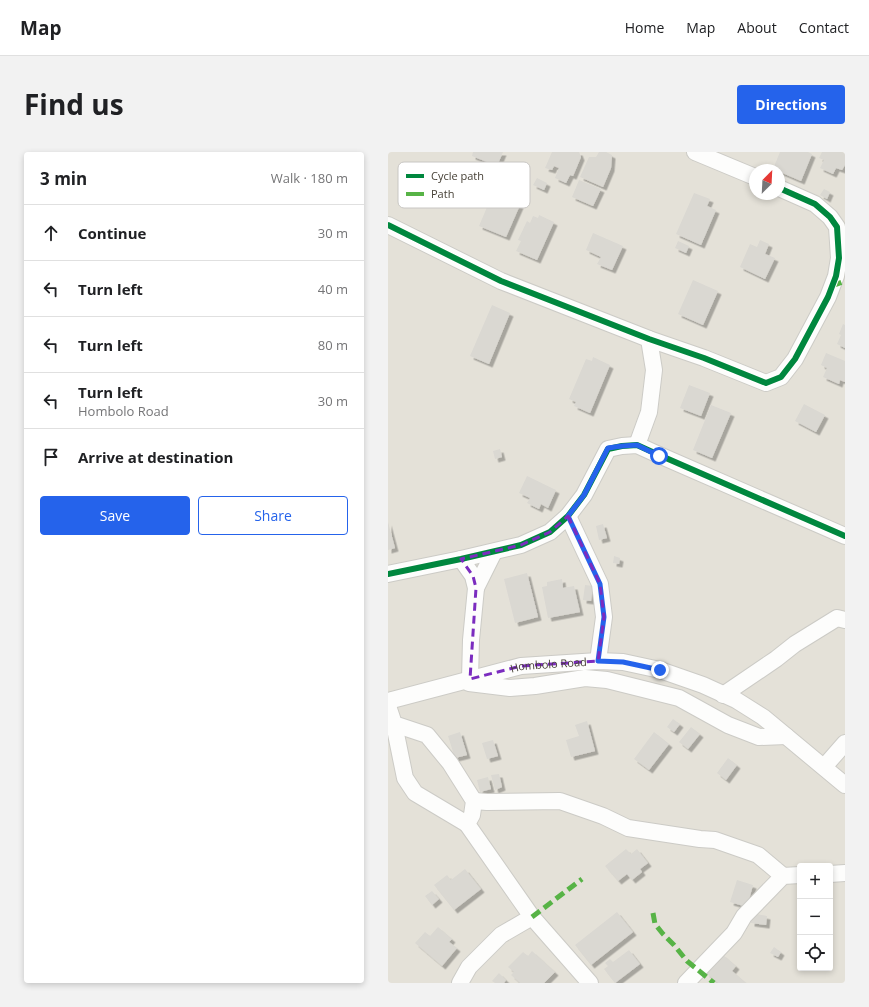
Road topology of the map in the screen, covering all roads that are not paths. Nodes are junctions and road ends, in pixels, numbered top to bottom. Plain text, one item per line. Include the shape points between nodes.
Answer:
1 (695, 152) edge
2 (749, 174) edge
3 (785, 191) edge
4 (388, 225) edge
5 (649, 339) junction
6 (637, 445) junction
7 (568, 516) junction
8 (845, 536) edge
9 (494, 552) junction
10 (461, 560) junction
11 (388, 574) edge
12 (476, 588) junction
13 (845, 620) edge
14 (598, 661) junction
15 (465, 681) junction
16 (724, 695) junction
17 (388, 701) edge
18 (388, 706) edge
19 (391, 724) edge
20 (786, 736) junction
21 (845, 743) edge
22 (824, 767) junction
23 (845, 785) edge
24 (474, 801) junction
25 (467, 824) junction
26 (845, 873) edge
27 (833, 874) edge
28 (797, 875) edge
29 (783, 876) junction
30 (532, 917) junction
31 (460, 983) edge
32 (590, 983) edge
33 (686, 983) edge

1 - 2 street
3 - 5 street via 815,204 830,217 837,227 840,258 828,297 795,359 782,377 766,383
4 - 5 street via 501,281
5 - 6 street via 654,370 649,412
6 - 7 street via 608,448 584,495
6 - 8 street
7 - 9 street via 550,532 521,545
7 - 14 street via 600,584 604,617
9 - 10 street
9 - 12 street
10 - 11 street
10 - 12 street via 473,576
12 - 15 street
13 - 16 street via 837,618 795,644
14 - 15 street, Hombolo Road via 521,666
14 - 16 street, Hombolo Road via 623,662 660,670
15 - 17 street, Hombolo Road
15 - 20 street via 510,688 585,678 607,680 679,698 728,725 759,738
16 - 20 street, Hombolo Road via 763,717
18 - 19 street
19 - 24 street via 428,735 450,763
19 - 25 street via 405,778 415,794
20 - 22 street, Hombolo Road
21 - 22 street
22 - 23 street, Hombolo Road
24 - 25 street via 472,815
24 - 29 street via 560,801 628,828 715,840 758,855
25 - 30 street
26 - 27 street
28 - 29 street
29 - 33 street via 744,916 734,933
30 - 31 street via 502,935 469,967
30 - 32 street

